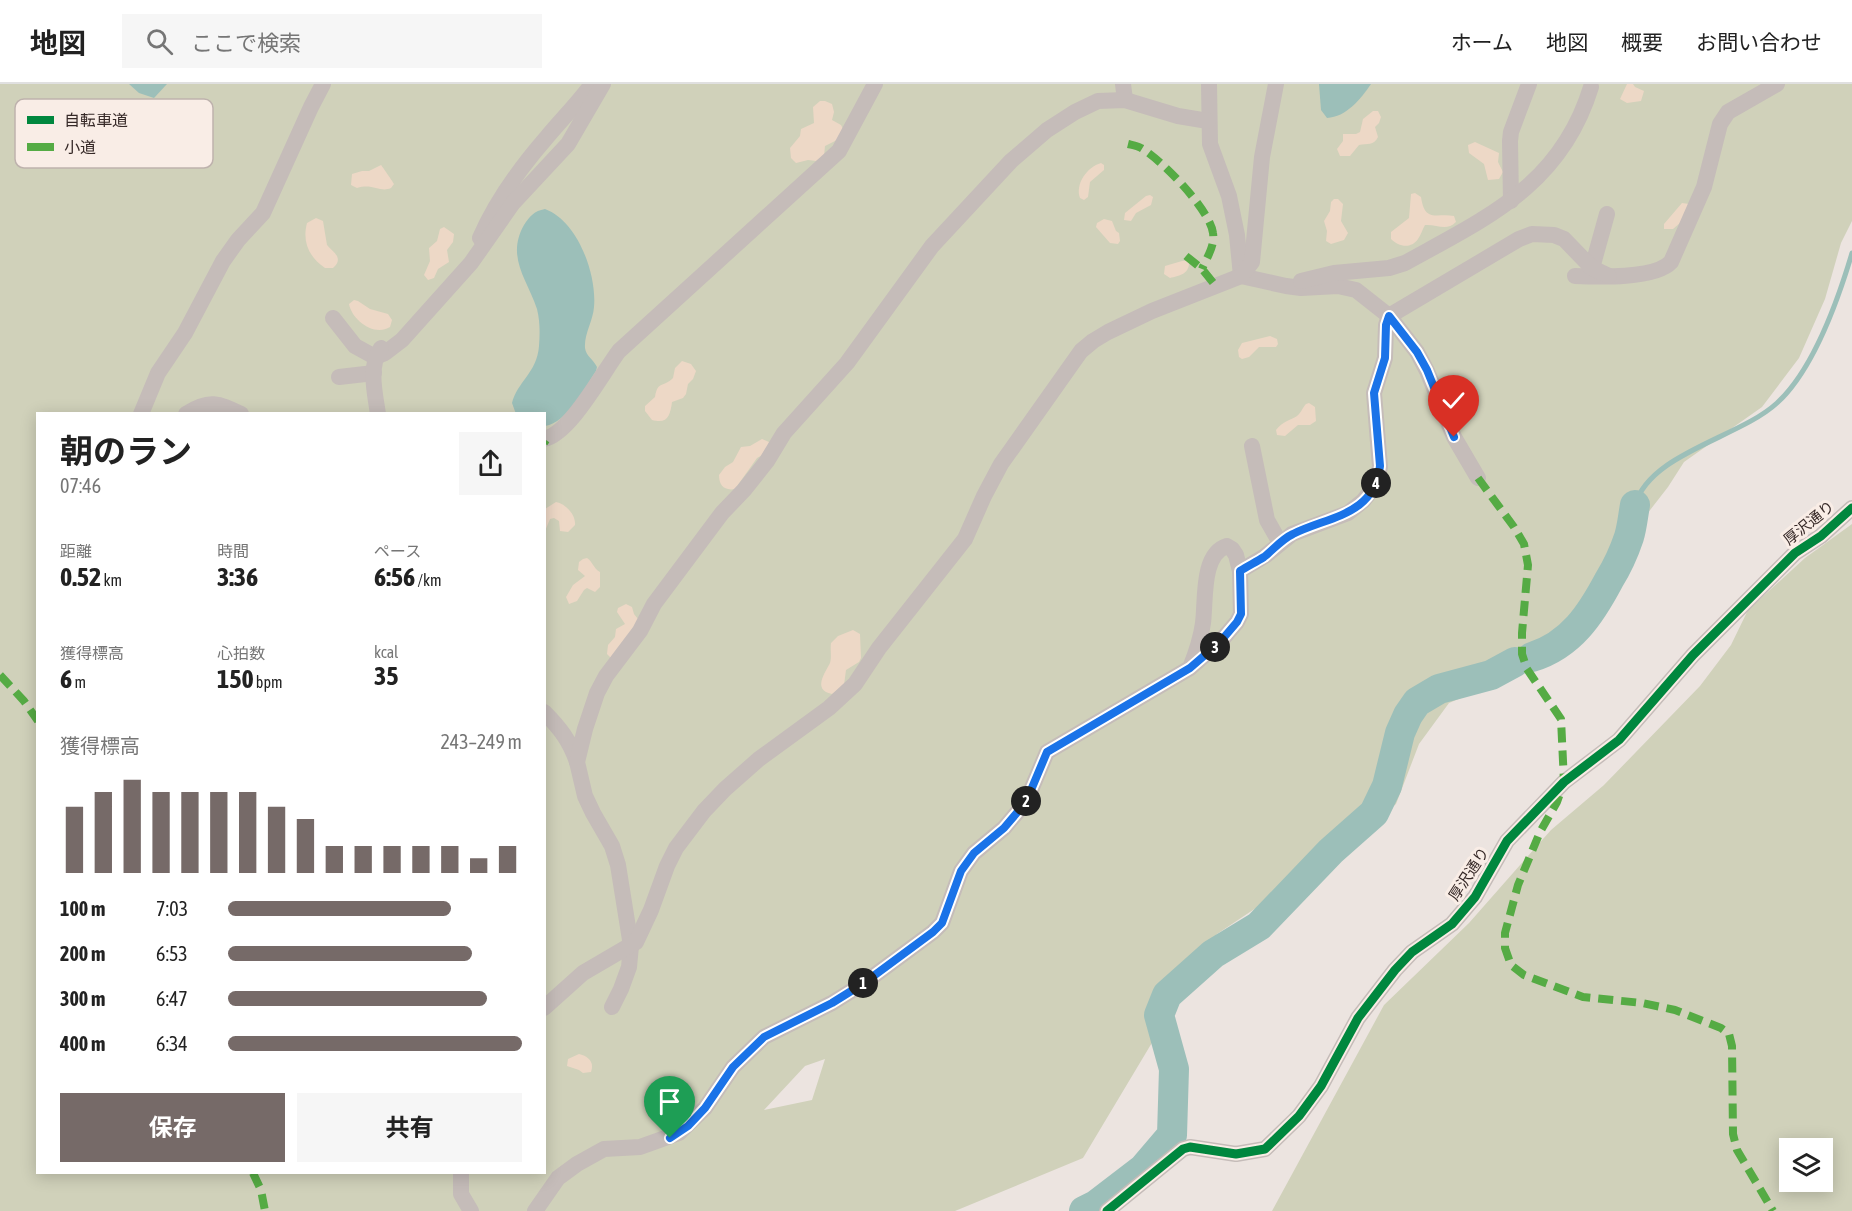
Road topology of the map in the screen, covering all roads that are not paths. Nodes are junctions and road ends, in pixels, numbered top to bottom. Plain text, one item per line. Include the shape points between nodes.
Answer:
1 (323, 84) edge
2 (592, 84) edge
3 (603, 84) edge
4 (875, 84) edge
5 (1106, 84) edge
6 (1209, 84) edge
7 (1276, 84) edge
8 (1529, 84) edge
9 (1777, 84) edge
10 (1591, 87) dead end
11 (1124, 92) edge
12 (1098, 101) junction
13 (1208, 121) junction
14 (1511, 201) junction
15 (1607, 214) dead end
16 (1592, 268) junction
17 (1241, 276) junction
18 (1575, 276) dead end
19 (1609, 276) junction
20 (1286, 286) junction
21 (1389, 316) junction
22 (333, 318) dead end
23 (374, 365) junction
24 (339, 377) dead end
25 (142, 412) edge
26 (190, 412) edge
27 (237, 412) edge
28 (378, 412) edge
29 (546, 439) edge
30 (1252, 446) dead end
31 (1478, 478) dead end
32 (1852, 508) edge
33 (1280, 543) junction
34 (1240, 571) junction
35 (1190, 668) junction
36 (546, 714) edge
37 (577, 762) junction
38 (631, 946) junction
39 (546, 1006) edge
40 (612, 1007) dead end
41 (460, 1174) edge
42 (471, 1211) edge
43 (535, 1211) edge
44 (1107, 1211) edge

1 - 25 street via 263,213 220,267 196,315 158,374
2 - 23 street via 496,204 481,238 468,255 398,336 382,348
3 - 23 street via 568,144 513,203 464,272
4 - 29 street via 839,151 619,351 560,431
5 - 12 street
6 - 13 street
7 - 17 street via 1262,157 1252,262
8 - 14 street via 1511,132
9 - 19 street via 1728,112 1720,124 1704,187 1671,262 1659,271
10 - 14 street via 1584,110 1562,147 1534,182
11 - 12 street
11 - 13 street via 1178,116
12 - 37 street via 1047,130 1011,161 932,246 847,363 784,434 654,604 597,693
13 - 17 street via 1210,144 1231,206
14 - 20 street via 1405,263 1322,275
15 - 16 street
16 - 19 street
16 - 21 street via 1563,239 1554,234 1532,234
17 - 20 street
17 - 38 street via 1152,311 1093,340 1081,351 1001,464 965,539 855,684 734,781 687,832
18 - 19 street
20 - 21 street via 1356,290
21 - 31 street via 1427,370 1454,437
21 - 33 street via 1385,358 1374,393 1380,466 1375,486 1348,513 1292,534
22 - 23 street
23 - 24 street
23 - 28 street
26 - 27 street via 208,404 220,404
30 - 33 street via 1267,520
32 - 44 street, 厚沢通り via 1795,553 1693,655 1619,740 1564,782 1507,841 1475,897 1452,924 1412,952 1395,970 1358,1018 1321,1086 1299,1116 1265,1149 1236,1154 1183,1149
33 - 34 street
34 - 35 street via 1241,614 1237,622
34 - 35 street via 1232,549 1227,546 1217,551 1210,563 1203,625
35 - 43 street via 1047,752 1026,802 961,871 946,915 933,932 840,998 764,1037 733,1067 705,1108 679,1133 640,1147 604,1149 558,1178
36 - 37 street via 562,730
37 - 38 street via 585,796 612,846 618,866
38 - 39 street via 583,973
38 - 40 street via 629,967
41 - 42 street via 461,1194

